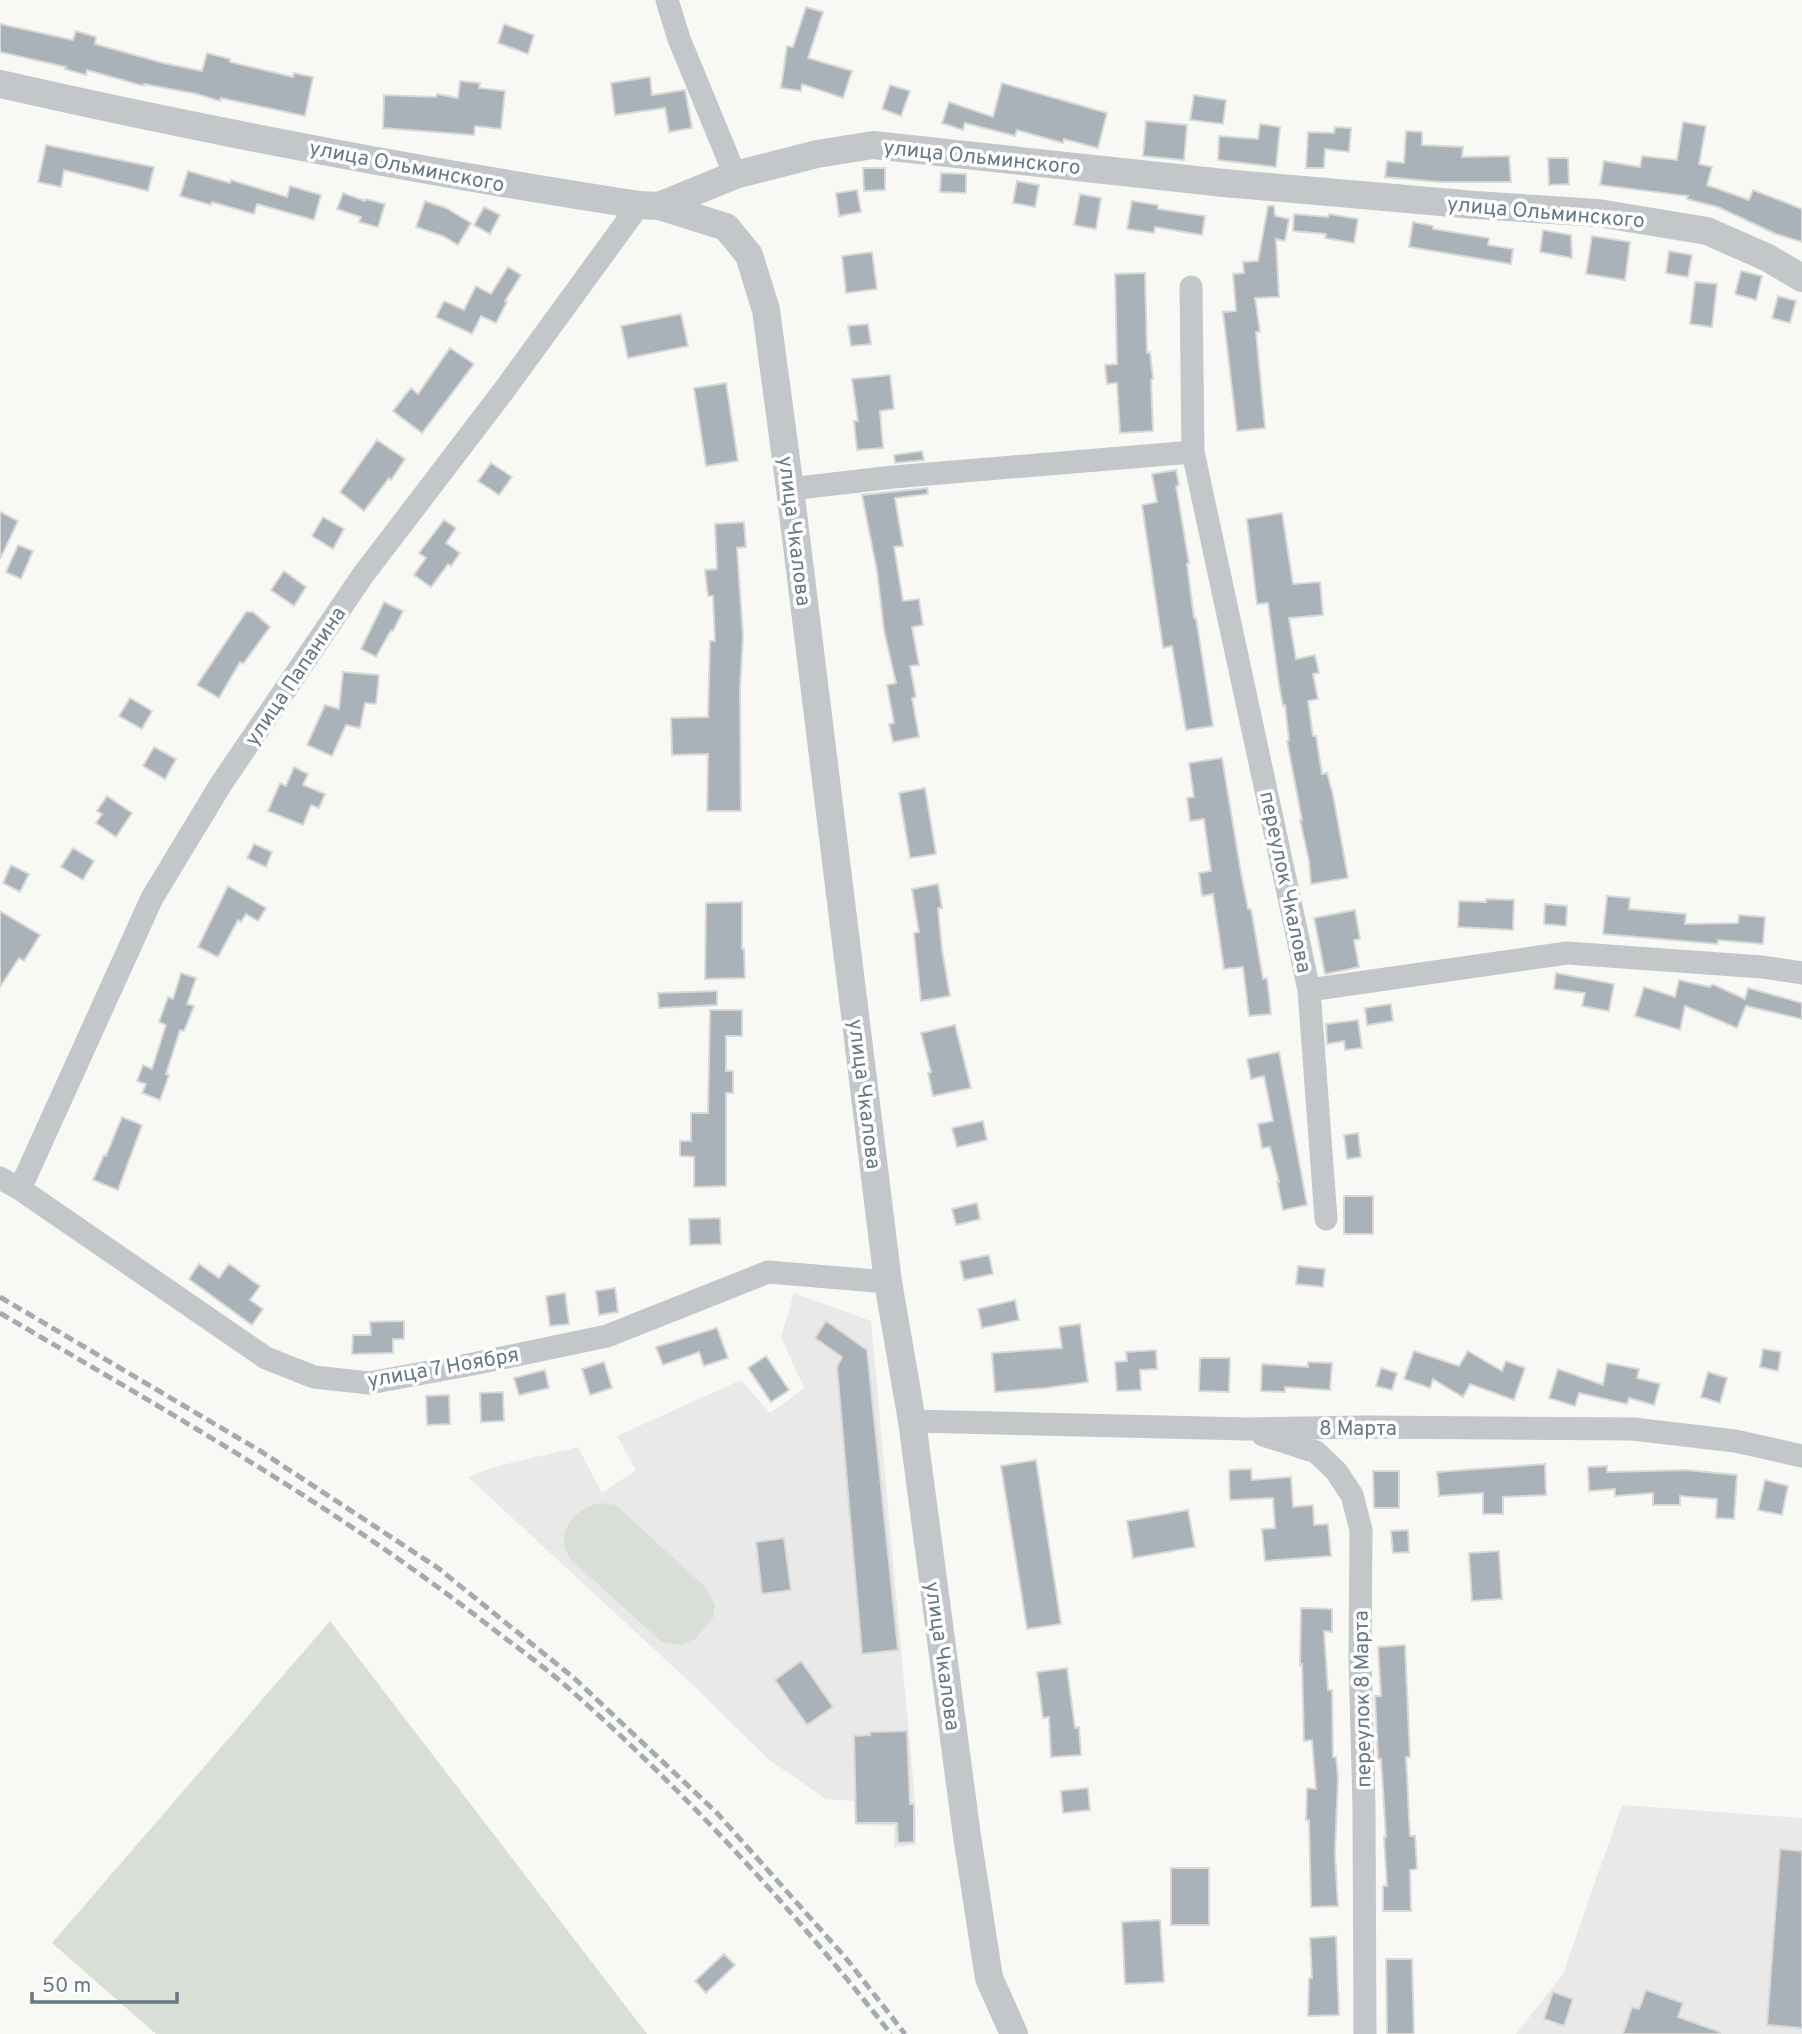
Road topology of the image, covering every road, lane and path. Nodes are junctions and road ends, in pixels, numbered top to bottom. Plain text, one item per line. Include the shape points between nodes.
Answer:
1 (667, 0) edge
2 (0, 84) edge
3 (735, 175) junction
4 (649, 206) junction
5 (1802, 278) edge
6 (1191, 288) dead end
7 (1192, 452) junction
8 (790, 489) junction
9 (1802, 973) edge
10 (1309, 990) junction
11 (10, 1183) edge
12 (1326, 1219) dead end
13 (888, 1282) junction
14 (912, 1421) junction
15 (1247, 1429) junction
16 (1802, 1456) edge
17 (1014, 2034) edge
18 (1365, 2034) edge

1 - 3 street
2 - 4 street, улица Ольминского via 135,115 458,176
3 - 4 street, улица Ольминского
3 - 5 street, улица Ольминского via 873,145 1224,183 1598,213 1707,231
4 - 8 street, улица Чкалова via 726,227 749,255 766,310
4 - 11 street, улица Папанина via 363,575 221,785 152,898
6 - 7 street, переулок Чкалова
7 - 8 street
7 - 10 street, переулок Чкалова
8 - 13 street, улица Чкалова
9 - 10 street, переулок Чкалова via 1567,953
10 - 12 street
11 - 13 street, улица 7 Ноября via 267,1358 314,1377 369,1383 607,1336 768,1272
13 - 14 street, улица Чкалова
14 - 15 street, 8 Марта
14 - 17 street, улица Чкалова via 989,1978
15 - 16 street, 8 Марта via 1633,1429 1735,1441
15 - 18 street, переулок 8 Марта via 1316,1452 1352,1495 1361,1530

